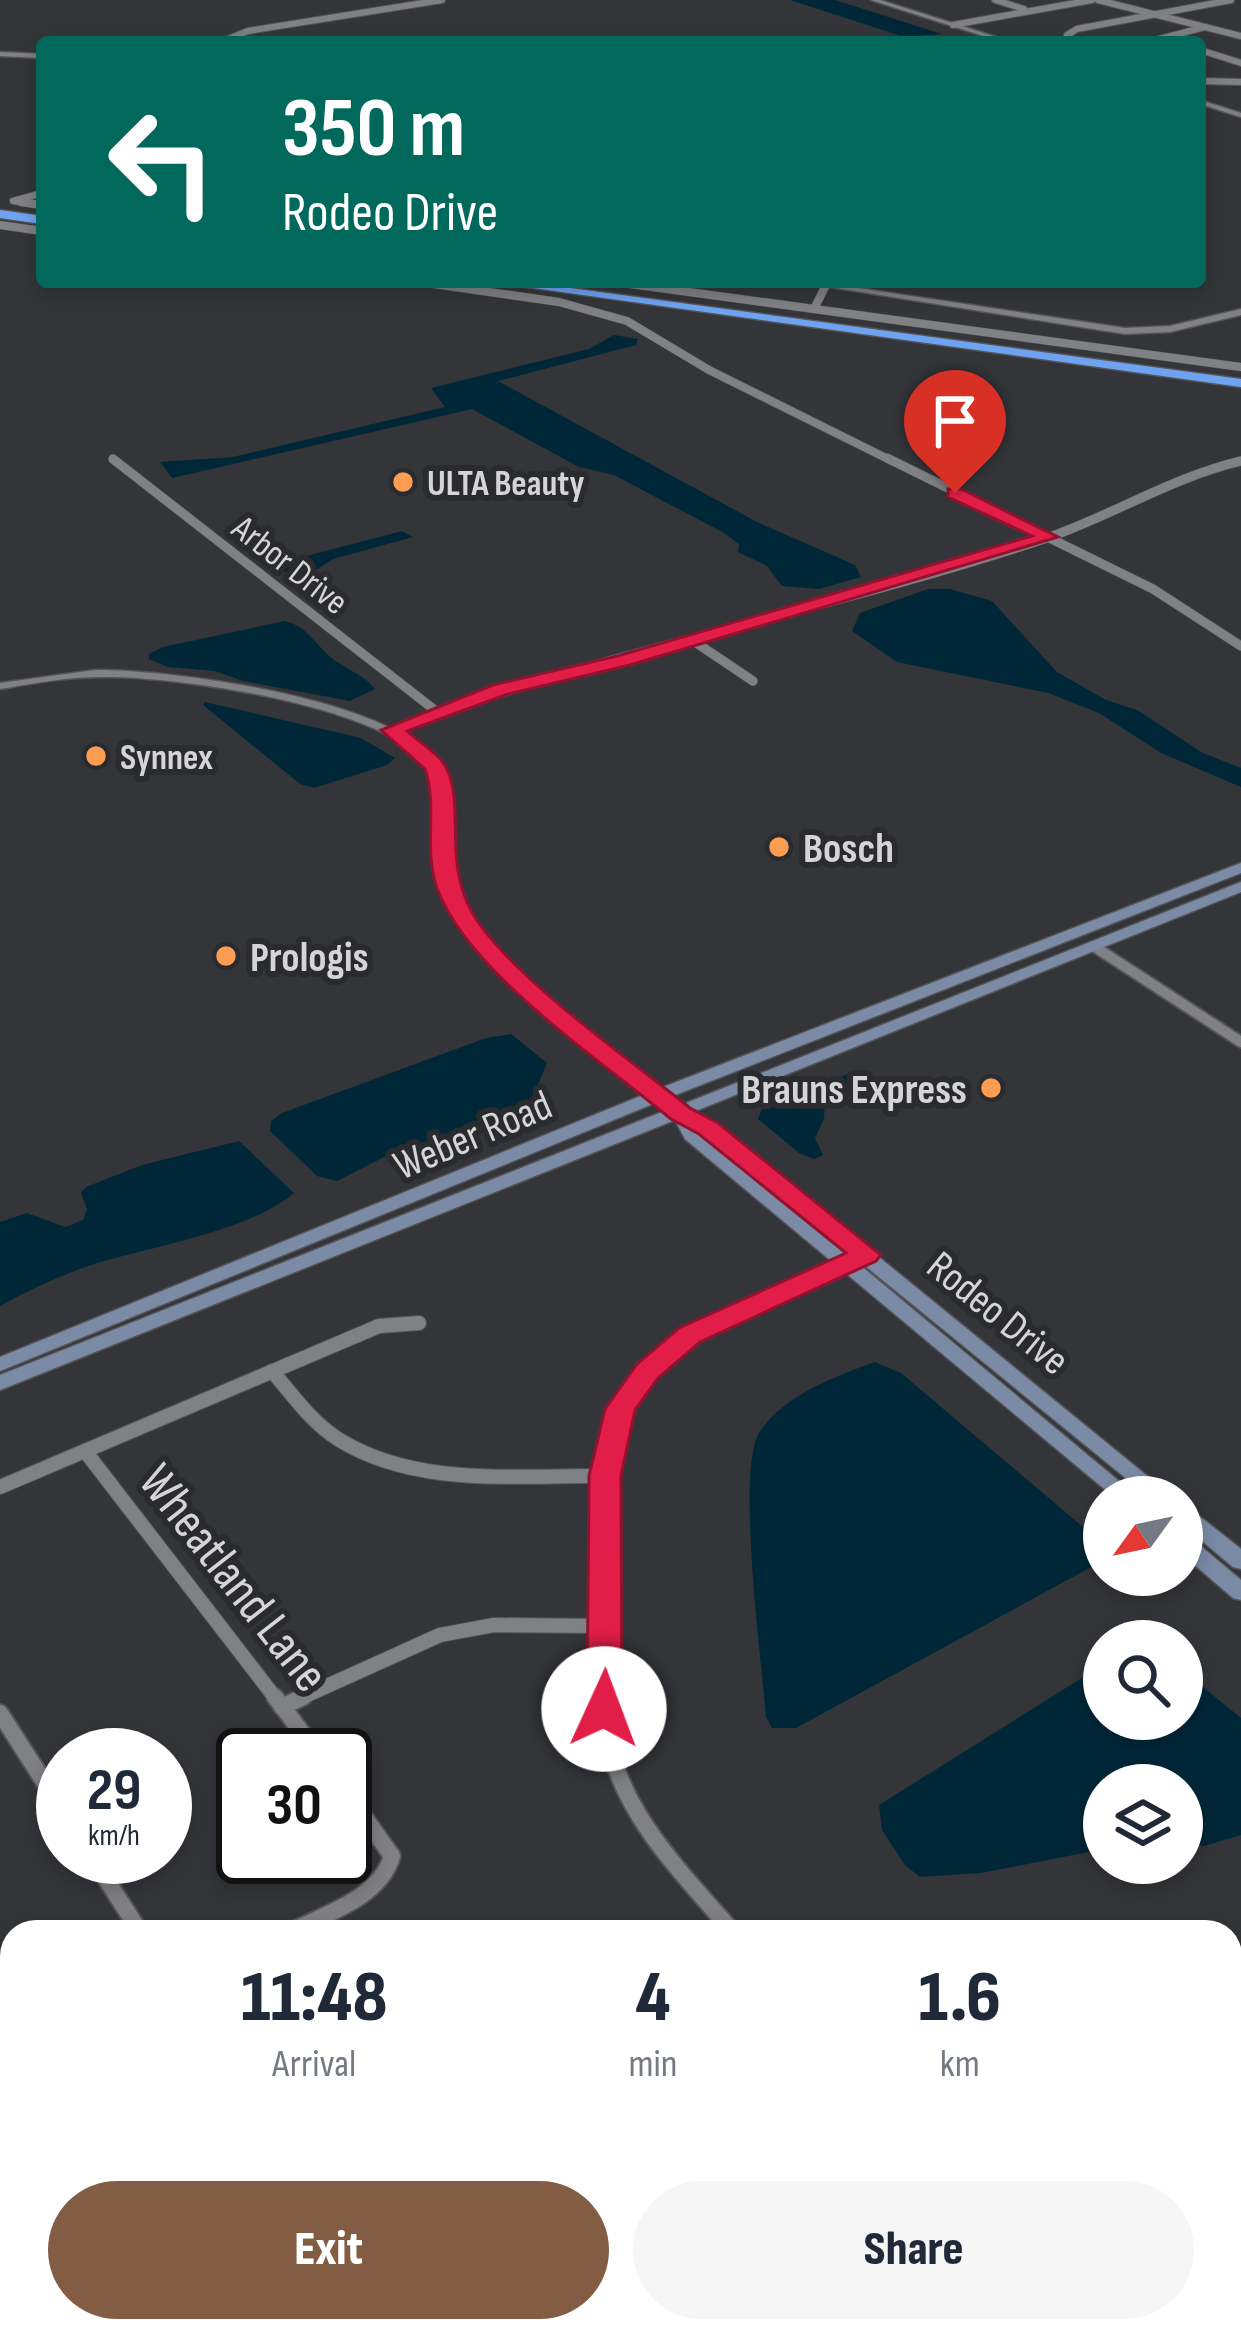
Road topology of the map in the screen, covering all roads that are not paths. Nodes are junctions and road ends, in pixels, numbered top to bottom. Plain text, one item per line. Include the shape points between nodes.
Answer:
1 (442, 0) edge
2 (874, 0) edge
3 (995, 0) edge
4 (1095, 0) edge
5 (1232, 0) edge
6 (1030, 11) junction
7 (1154, 16) junction
8 (953, 25) junction
9 (1206, 27) junction
10 (238, 36) edge
11 (989, 36) edge
12 (1067, 36) edge
13 (1173, 36) edge
14 (1241, 36) edge
15 (1206, 52) edge
16 (0, 54) edge
17 (36, 56) edge
18 (1241, 63) edge
19 (1206, 81) edge
20 (1241, 86) edge
21 (1206, 104) edge
22 (1241, 115) edge
23 (36, 194) edge
24 (36, 210) edge
25 (0, 211) edge
26 (36, 213) edge
27 (0, 225) edge
28 (36, 230) edge
29 (462, 288) edge
30 (543, 288) edge
31 (588, 288) edge
32 (660, 288) edge
33 (824, 288) edge
34 (832, 288) edge
35 (814, 309) junction
36 (1241, 312) edge
37 (1241, 367) edge
38 (1241, 380) edge
39 (113, 459) dead end
40 (1241, 460) edge
41 (1048, 537) junction
42 (692, 640) junction
43 (1241, 646) edge
44 (753, 681) dead end
45 (0, 686) edge
46 (436, 711) junction
47 (392, 730) junction
48 (1241, 868) edge
49 (1241, 887) edge
50 (1096, 947) junction
51 (1241, 1042) edge
52 (659, 1095) junction
53 (681, 1114) junction
54 (858, 1259) junction
55 (419, 1323) dead end
56 (0, 1364) edge
57 (272, 1371) junction
58 (0, 1382) edge
59 (85, 1451) junction
60 (605, 1476) junction
61 (1104, 1476) edge
62 (1136, 1476) edge
63 (0, 1487) edge
64 (1203, 1530) edge
65 (1203, 1560) edge
66 (1241, 1561) edge
67 (1241, 1592) edge
68 (606, 1626) junction
69 (282, 1707) junction
70 (0, 1713) edge
71 (298, 1728) edge
72 (36, 1769) edge
73 (372, 1828) edge
74 (109, 1884) edge
75 (132, 1920) edge
76 (313, 1920) edge
77 (723, 1920) edge

1 - 10 street
2 - 8 street
3 - 6 street
4 - 6 street
4 - 7 street
5 - 7 street
6 - 8 street
7 - 9 street
7 - 12 street
8 - 11 street
9 - 13 street
9 - 14 street
15 - 18 street
16 - 17 street
19 - 20 street
21 - 22 street
23 - 24 street via 14,200
25 - 26 highway
27 - 28 street
29 - 41 street via 626,321
30 - 38 highway
31 - 38 highway
32 - 35 street
33 - 35 street
34 - 36 street via 1125,331
35 - 37 street
39 - 46 street, Arbor Drive
40 - 41 street
41 - 42 street
41 - 43 street via 1154,589
42 - 44 street
42 - 46 street
45 - 47 street via 84,674 166,678 328,709
46 - 47 street
47 - 52 street via 435,766 443,872 474,934
48 - 52 main road, Weber Road
49 - 50 main road, Weber Road
50 - 51 street
50 - 53 main road, Weber Road
52 - 53 main road, Rodeo Drive
52 - 56 main road, Weber Road
53 - 54 main road, Rodeo Drive via 691,1135
53 - 58 main road, Weber Road
54 - 60 street via 667,1352 620,1409
54 - 61 main road, Rodeo Drive
54 - 62 main road, Rodeo Drive
55 - 57 street via 379,1326
57 - 59 street
57 - 60 street via 327,1431 398,1466
59 - 63 street
59 - 69 street, Wheatland Lane
60 - 68 street
64 - 66 main road
65 - 67 main road
68 - 69 street via 494,1625 440,1635
68 - 77 street via 604,1709 629,1802
69 - 71 street, Wheatland Lane
70 - 72 street
73 - 76 street via 398,1869
74 - 75 street

